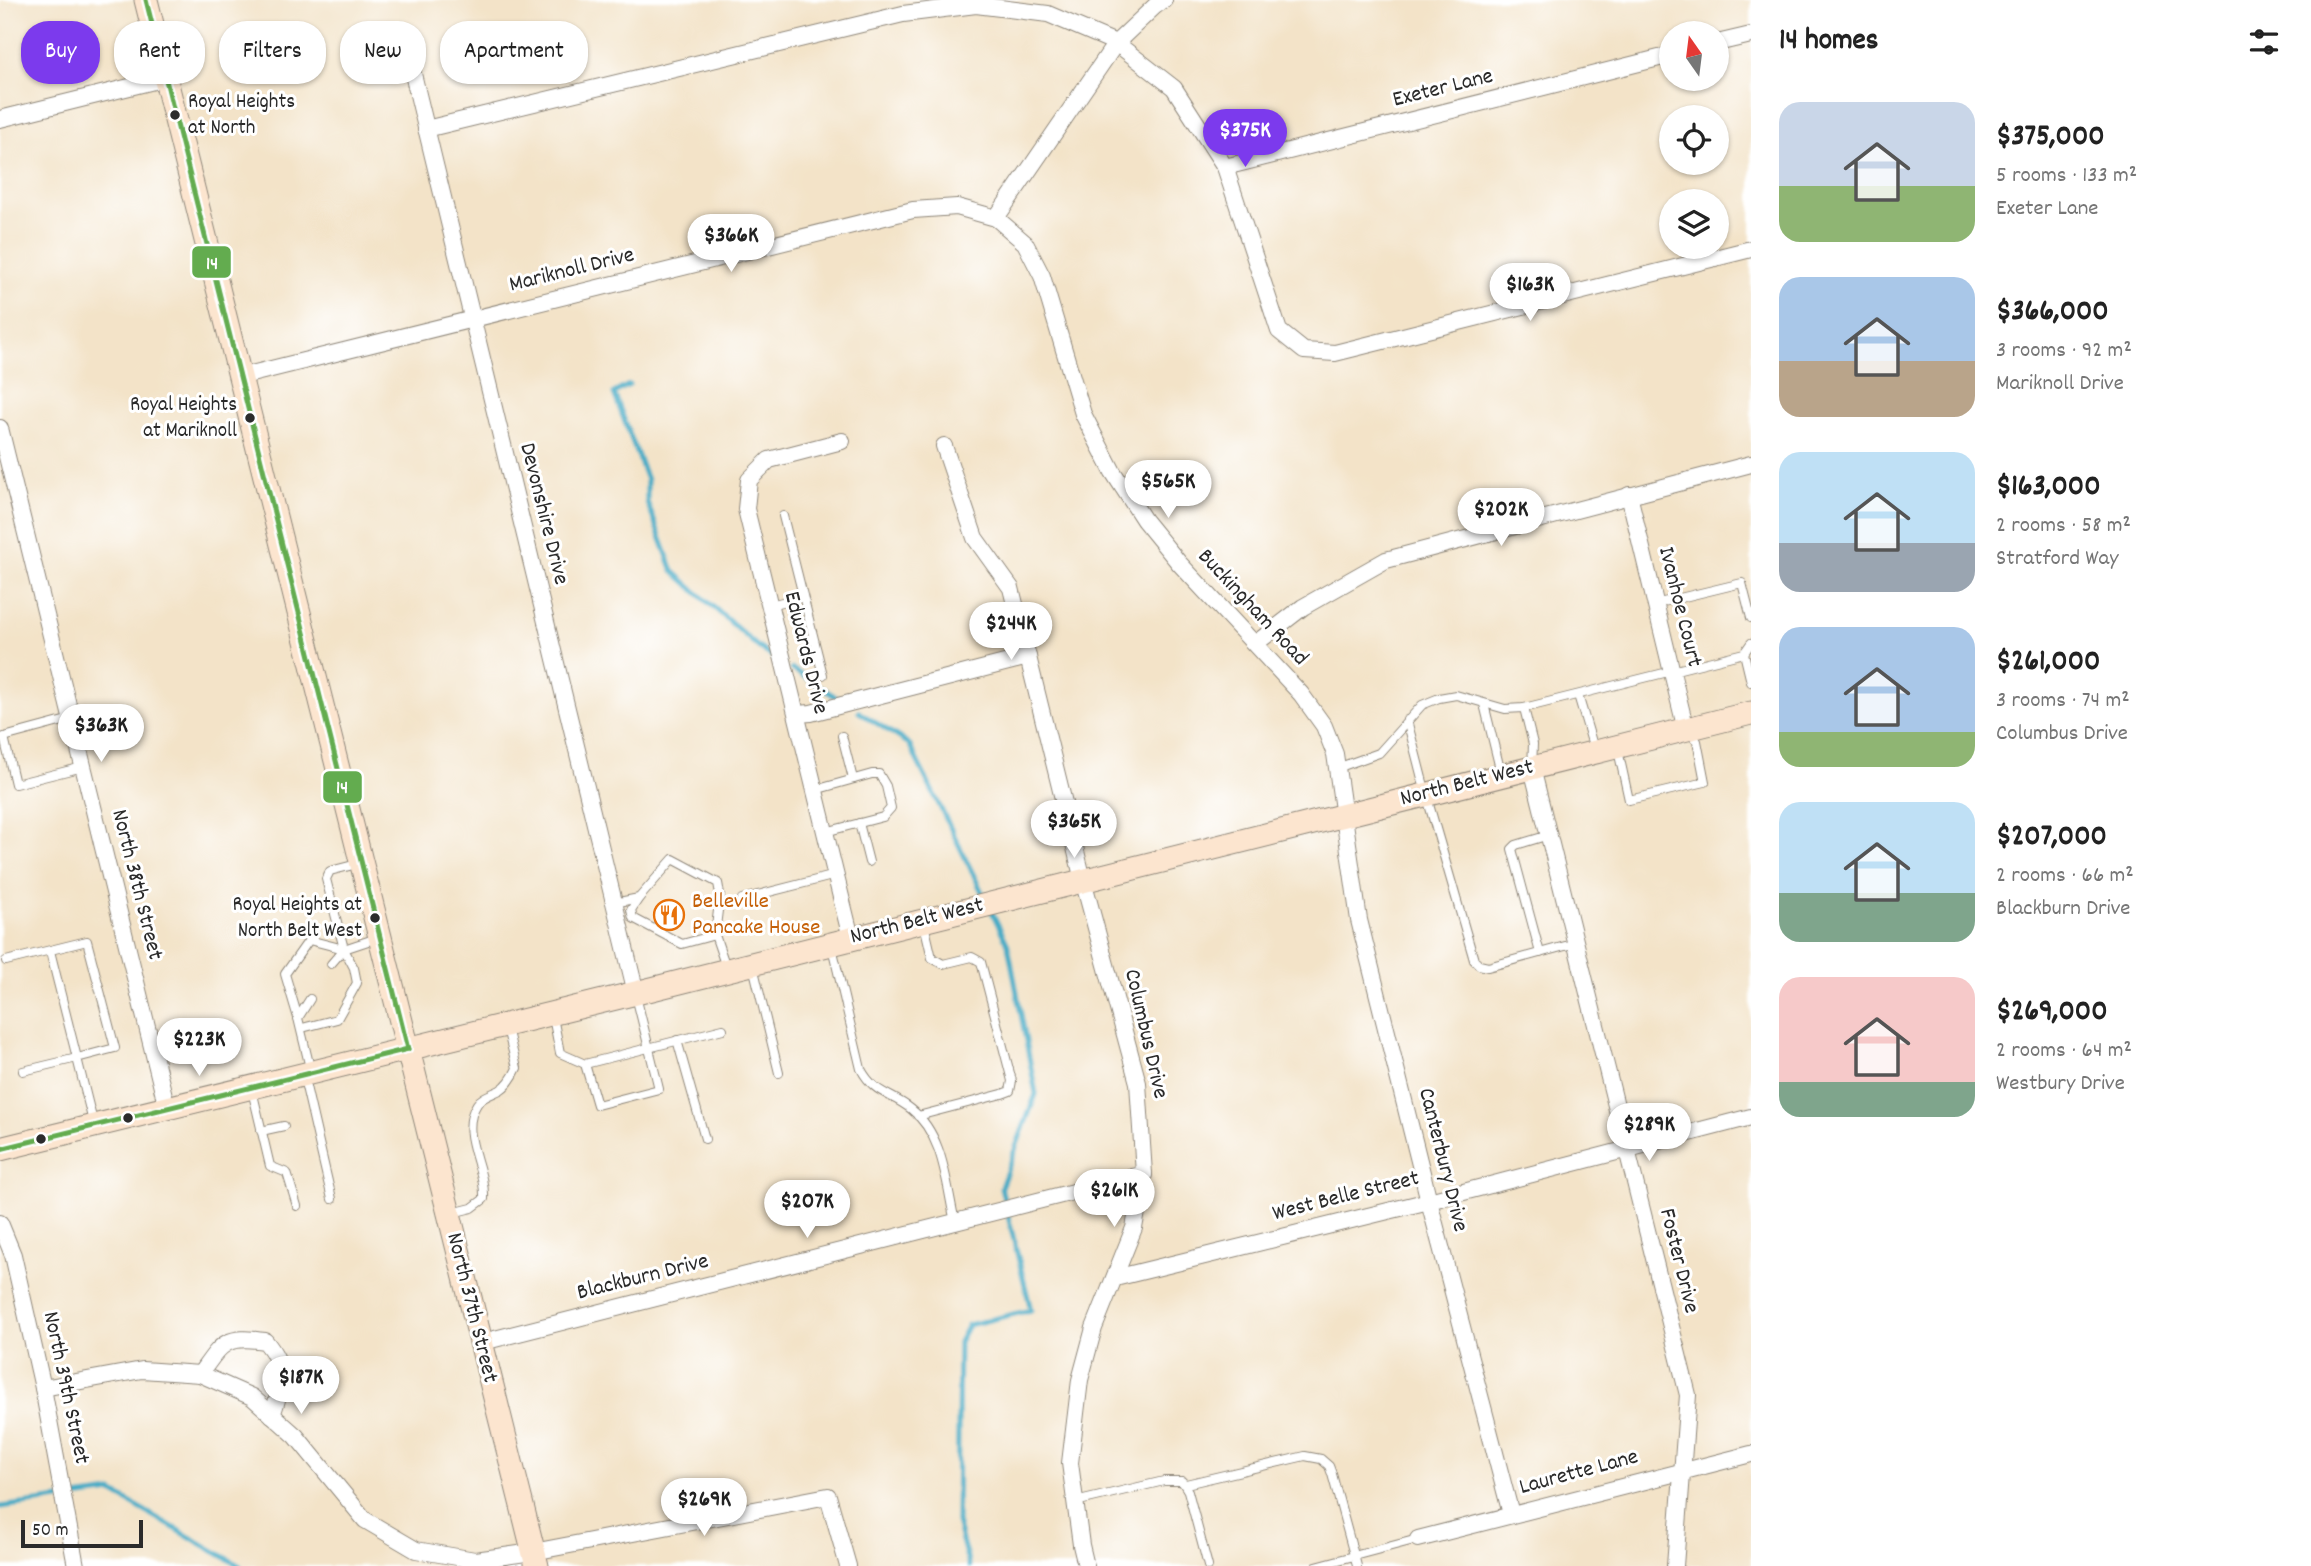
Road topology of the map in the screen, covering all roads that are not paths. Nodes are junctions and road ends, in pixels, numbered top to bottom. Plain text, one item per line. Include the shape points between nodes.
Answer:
1 (146, 0) edge
2 (1164, 0) edge
3 (151, 21) edge
4 (1751, 35) edge
5 (1729, 40) edge
6 (1116, 43) junction
7 (1659, 58) edge
8 (142, 84) edge
9 (167, 84) edge
10 (415, 84) edge
11 (0, 119) edge
12 (426, 129) junction
13 (1225, 167) junction
14 (996, 218) junction
15 (1751, 249) edge
16 (473, 319) junction
17 (239, 377) junction
18 (0, 428) edge
19 (842, 441) dead end
20 (944, 446) dead end
21 (1751, 464) edge
22 (1629, 495) junction
23 (783, 516) dead end
24 (803, 597) junction
25 (1655, 604) junction
26 (770, 605) junction
27 (1751, 618) edge
28 (1751, 643) edge
29 (1255, 644) junction
30 (1744, 653) junction
31 (1028, 657) junction
32 (1672, 672) junction
33 (823, 675) dead end
34 (1751, 682) edge
35 (1578, 695) junction
36 (1484, 704) junction
37 (1524, 708) junction
38 (1751, 713) edge
39 (797, 714) junction
40 (71, 719) junction
41 (1408, 720) junction
42 (1686, 730) junction
43 (842, 736) dead end
44 (1606, 749) junction
45 (83, 767) junction
46 (1337, 768) junction
47 (1532, 768) junction
48 (1502, 775) junction
49 (853, 779) junction
50 (815, 790) junction
51 (1426, 794) junction
52 (1343, 814) junction
53 (859, 823) junction
54 (825, 832) junction
55 (1549, 835) junction
56 (869, 862) dead end
57 (361, 863) junction
58 (836, 875) junction
59 (1083, 880) junction
60 (639, 898) junction
61 (742, 899) dead end
62 (614, 903) junction
63 (923, 920) junction
64 (715, 935) junction
65 (380, 937) junction
66 (841, 941) junction
67 (1576, 943) junction
68 (344, 949) junction
69 (50, 951) junction
70 (1540, 953) junction
71 (6, 961) dead end
72 (331, 964) dead end
73 (752, 964) junction
74 (727, 970) junction
75 (636, 993) junction
76 (310, 999) dead end
77 (552, 1014) junction
78 (298, 1018) junction
79 (507, 1025) junction
80 (302, 1028) junction
81 (723, 1029) dead end
82 (677, 1040) junction
83 (649, 1046) junction
84 (408, 1049) junction
85 (77, 1058) junction
86 (585, 1064) junction
87 (23, 1071) dead end
88 (779, 1073) dead end
89 (307, 1074) junction
90 (252, 1087) junction
91 (167, 1108) junction
92 (918, 1116) junction
93 (1751, 1117) edge
94 (94, 1125) junction
95 (284, 1126) dead end
96 (261, 1131) junction
97 (705, 1139) dead end
98 (1627, 1148) junction
99 (0, 1149) edge
100 (1144, 1174) junction
101 (332, 1199) dead end
102 (1429, 1201) junction
103 (298, 1206) dead end
104 (448, 1214) junction
105 (955, 1222) junction
106 (0, 1223) edge
107 (1115, 1278) junction
108 (480, 1343) junction
109 (200, 1374) junction
110 (43, 1388) junction
111 (272, 1415) junction
112 (1751, 1454) edge
113 (1682, 1470) junction
114 (1186, 1484) junction
115 (1075, 1502) junction
116 (1511, 1514) junction
117 (1419, 1539) joint
118 (1354, 1556) junction
119 (535, 1559) edge
120 (76, 1566) edge
121 (848, 1566) edge
122 (1086, 1566) edge
123 (1208, 1566) edge
124 (1316, 1566) edge
125 (1357, 1566) edge
126 (1675, 1566) edge

1 - 3 main road, North 37th Street
2 - 6 street
4 - 5 street
6 - 12 street via 1048,14 976,5 903,14
6 - 13 street via 1174,88
6 - 14 street
7 - 13 street, Exeter Lane
8 - 11 street
9 - 17 main road, North 37th Street
10 - 12 street, Devonshire Drive
12 - 16 street, Devonshire Drive
13 - 15 street via 1279,331 1304,351 1335,353
14 - 16 street, Mariknoll Drive via 957,208 913,210
14 - 29 street, Buckingham Road via 1025,243 1042,275 1083,414 1113,472 1179,563
16 - 17 street, Mariknoll Drive
16 - 62 street, Devonshire Drive
17 - 57 main road, North 37th Street
18 - 40 street, North 38th Street
19 - 26 street, Edwards Drive via 769,460 749,480 746,509
20 - 31 street, Columbus Drive via 975,538 1011,588
21 - 22 street
22 - 25 street, Ivanhoe Court
22 - 29 street via 1386,561 1303,607
23 - 24 lane
24 - 26 lane
24 - 33 lane
25 - 27 lane via 1742,583
25 - 32 street, Ivanhoe Court
26 - 39 street, Edwards Drive
28 - 30 lane
29 - 46 street, Buckingham Road via 1324,726
30 - 32 lane
30 - 34 lane
31 - 39 street
31 - 59 street, Columbus Drive
32 - 35 lane
32 - 42 street, Ivanhoe Court
35 - 37 lane
35 - 44 lane
36 - 37 lane
36 - 41 lane via 1456,695 1439,698 1422,705
36 - 48 lane
37 - 47 lane via 1533,744
38 - 42 main road, North Belt West
39 - 50 street, Edwards Drive
40 - 45 street, North 38th Street
40 - 45 lane via 4,737 15,784
41 - 46 lane via 1379,753
41 - 51 lane
42 - 44 main road, North Belt West
42 - 44 lane via 1697,741 1705,782 1629,800
43 - 49 lane
44 - 47 main road, North Belt West
45 - 91 street, North 38th Street
46 - 52 street, Buckingham Road
47 - 48 main road, North Belt West
47 - 55 street, Foster Drive
48 - 51 main road, North Belt West
49 - 50 lane
49 - 53 lane via 879,774 891,808 883,817
50 - 54 street, Edwards Drive
51 - 52 main road, North Belt West
51 - 70 lane via 1474,960 1488,967
52 - 59 main road, North Belt West
52 - 102 street, Canterbury Drive via 1359,920
53 - 54 lane
53 - 56 lane
54 - 58 street, Edwards Drive
55 - 67 street, Foster Drive
55 - 70 lane via 1512,849
57 - 65 main road, North 37th Street
57 - 68 lane via 330,871 326,879
58 - 61 lane
58 - 66 street, Edwards Drive
59 - 63 main road, North Belt West
59 - 100 street, Columbus Drive via 1138,1083
60 - 62 lane
60 - 64 lane via 631,910 633,918 682,944
60 - 64 lane via 673,859 718,883
62 - 75 street, Devonshire Drive
63 - 66 main road, North Belt West
63 - 92 lane via 932,958 943,964 972,957 981,962 1012,1081 1010,1091
64 - 74 lane
65 - 68 lane
65 - 84 main road, North 37th Street
66 - 73 main road, North Belt West
66 - 92 lane via 861,1069 868,1082
67 - 70 lane
67 - 98 street, Foster Drive
68 - 72 lane
68 - 78 lane via 309,940 285,974
68 - 80 lane via 357,983 337,1019
69 - 71 lane
69 - 85 lane
69 - 85 lane via 87,941 115,1048
73 - 74 main road, North Belt West
73 - 88 lane
74 - 75 main road, North Belt West
75 - 77 main road, North Belt West
75 - 83 lane
76 - 78 lane
77 - 79 main road, North Belt West
77 - 86 lane via 560,1053
78 - 80 lane
79 - 84 main road, North Belt West
79 - 104 lane via 517,1068 503,1089 479,1101 470,1117 484,1199 472,1208
80 - 89 lane
81 - 82 lane
82 - 83 lane
82 - 97 lane
83 - 86 lane
83 - 86 lane via 659,1089 597,1105
84 - 89 main road, North Belt West
84 - 104 main road, North 37th Street
85 - 87 lane
85 - 94 lane
89 - 90 main road, North Belt West
89 - 101 lane
90 - 91 main road, North Belt West
90 - 96 lane
91 - 94 main road, North Belt West
92 - 105 lane via 936,1140
93 - 98 street, West Belle Street
94 - 99 main road, North Belt West
95 - 96 lane
96 - 103 lane via 270,1166 287,1172
98 - 102 street, West Belle Street
98 - 113 street, Foster Drive via 1688,1395
100 - 105 street, Blackburn Drive
100 - 107 street, Columbus Drive via 1134,1228
102 - 107 street, West Belle Street
102 - 116 street, Canterbury Drive
104 - 108 main road, North 37th Street
105 - 108 street, Blackburn Drive
106 - 110 street, North 39th Street via 13,1255
107 - 115 street, Columbus Drive via 1094,1328 1080,1380 1070,1463
108 - 119 main road, North 37th Street
109 - 110 street via 142,1370
109 - 111 street via 253,1397
109 - 111 street via 220,1346 242,1338 265,1341 281,1372 281,1390
110 - 120 street, North 39th Street
111 - 119 street via 296,1436 365,1520 416,1550 475,1560
112 - 113 street, Laurette Lane
113 - 116 street, Laurette Lane
113 - 126 street, Foster Drive
114 - 115 lane via 1164,1481
114 - 118 lane via 1298,1457 1321,1459 1332,1474
114 - 123 lane
115 - 122 street, Columbus Drive
116 - 117 street, Laurette Lane
117 - 118 lane
118 - 124 lane
118 - 125 lane
119 - 121 street via 828,1496

